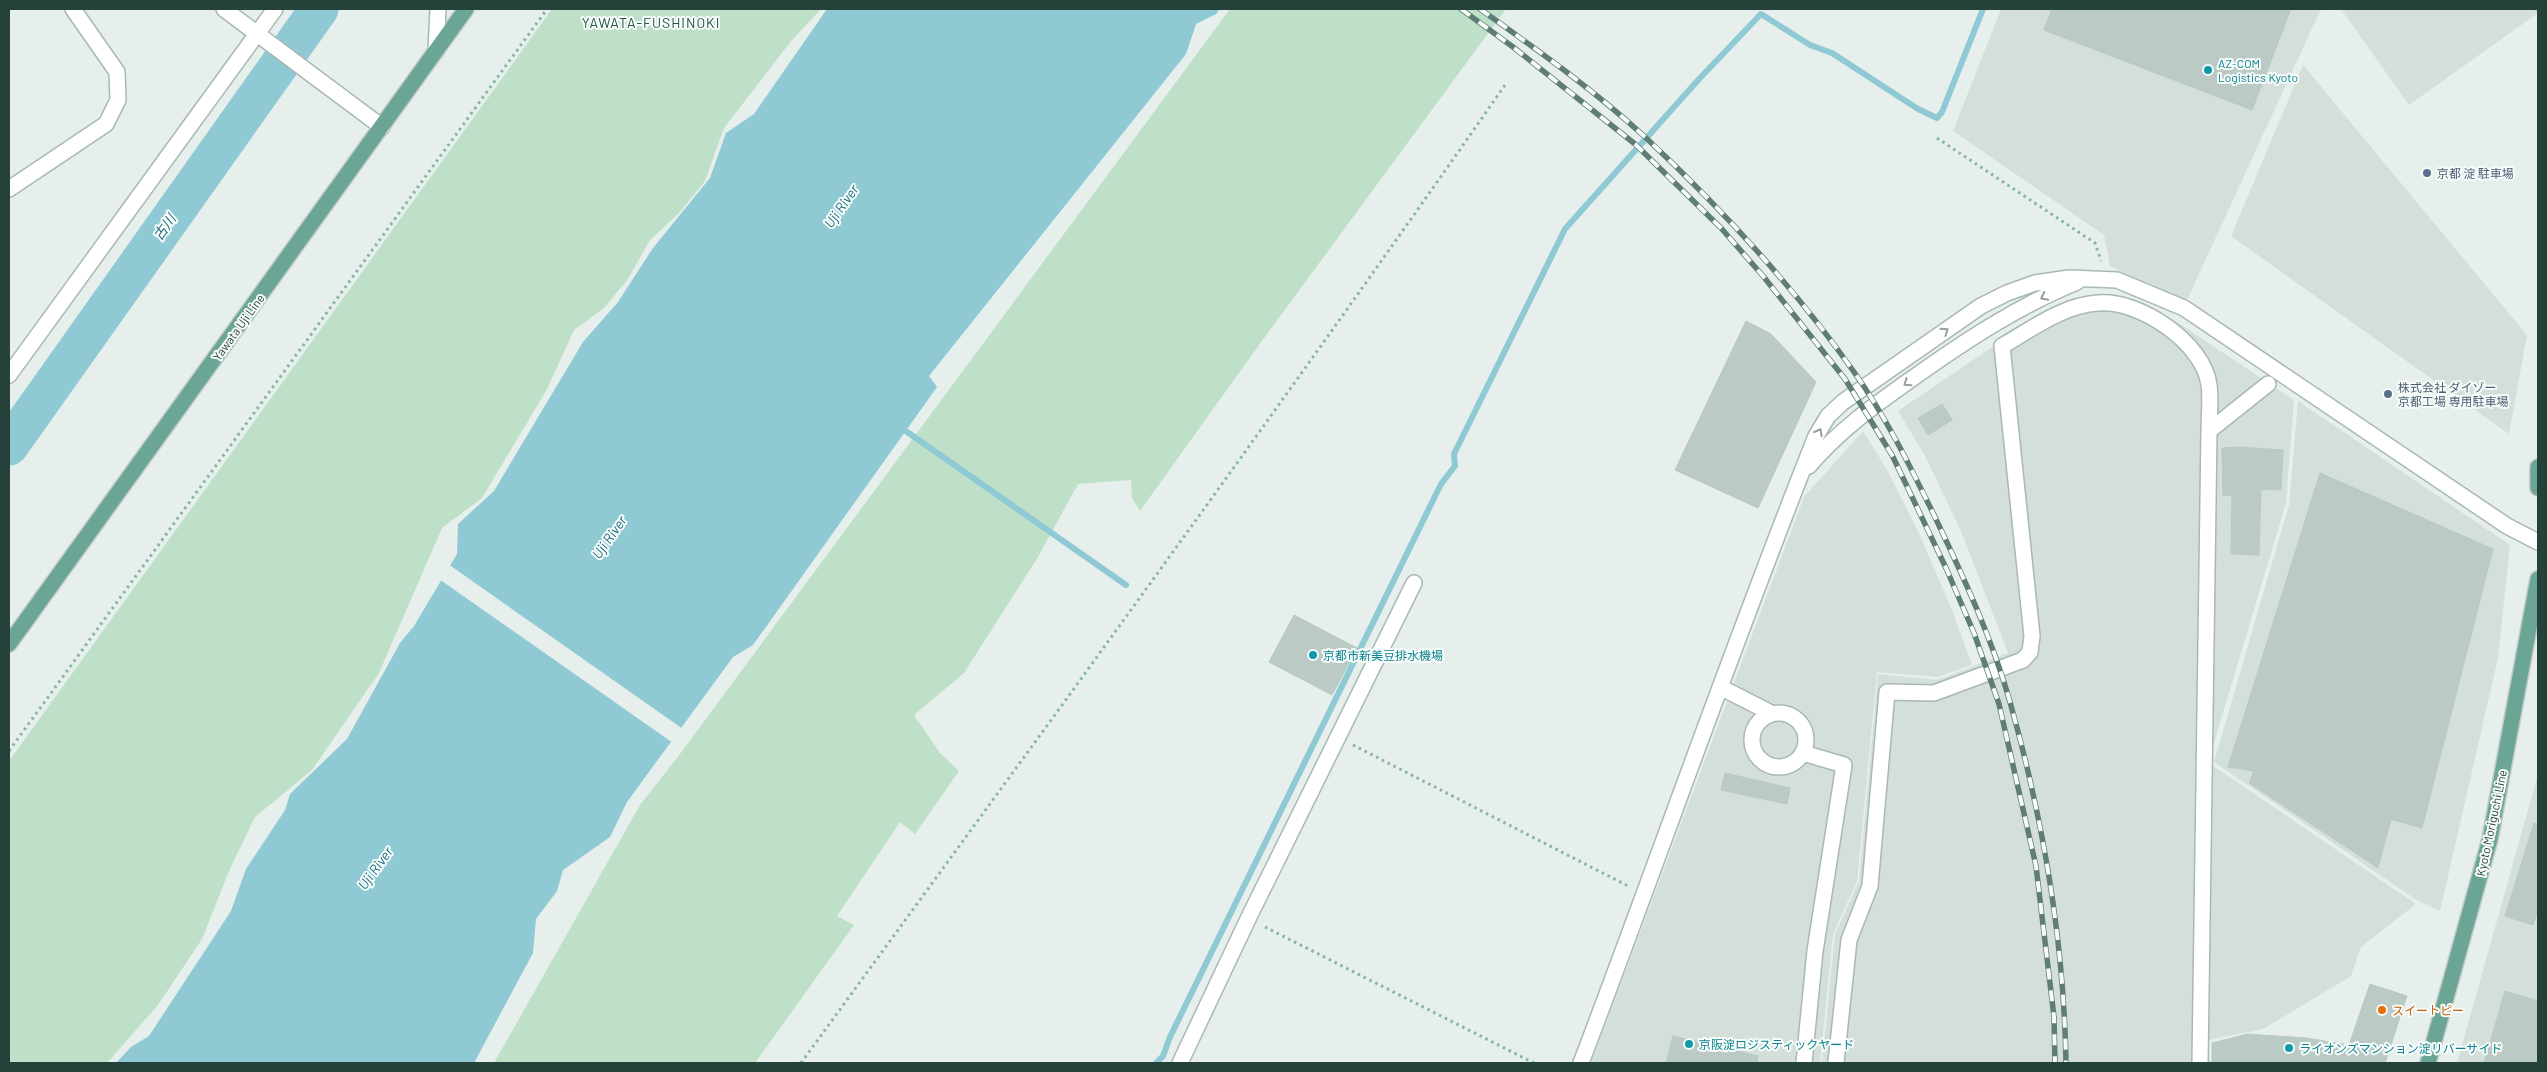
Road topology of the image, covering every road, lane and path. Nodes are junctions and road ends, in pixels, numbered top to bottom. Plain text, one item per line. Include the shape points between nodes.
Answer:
1 (73, 9) edge
2 (224, 9) edge
3 (275, 9) edge
4 (438, 9) edge
5 (466, 9) edge
6 (547, 9) edge
7 (256, 34) junction
8 (436, 51) junction
9 (1505, 85) dead end
10 (382, 127) junction
11 (1937, 138) dead end
12 (9, 189) edge
13 (2089, 277) junction
14 (2107, 279) junction
15 (9, 375) edge
16 (2268, 384) dead end
17 (2208, 431) junction
18 (2538, 466) edge
19 (1800, 477) junction
20 (2538, 488) edge
21 (2538, 542) edge
22 (2538, 579) edge
23 (1414, 583) dead end
24 (9, 644) edge
25 (1720, 687) junction
26 (1771, 714) junction
27 (1339, 738) junction
28 (9, 751) edge
29 (1802, 753) junction
30 (1645, 895) junction
31 (1248, 919) junction
32 (802, 1063) edge
33 (1180, 1063) edge
34 (1534, 1063) edge
35 (1581, 1063) edge
36 (1804, 1063) edge
37 (1836, 1063) edge
38 (2200, 1063) edge
39 (2428, 1063) edge

1 - 12 street via 117,72 118,100 106,124
2 - 7 street
3 - 7 street
4 - 8 street
5 - 8 main road, Yawata Uji Line
6 - 28 path
7 - 10 street
7 - 15 street
8 - 10 main road, Yawata Uji Line
9 - 32 path via 1118,630
10 - 24 main road, Yawata Uji Line
11 - 14 path via 2095,243
13 - 14 street
13 -> 19 street via 2013,313 1948,353 1854,420
19 -> 13 street via 1816,436 1828,416 1981,306 2035,283
14 - 21 street via 2117,280 2184,308 2506,526
16 - 17 street
17 - 37 street via 2209,384 2202,365 2191,348 2166,324 2131,308 2099,302 2060,312 2002,346 2032,636 2030,652 2023,660 1934,693 1887,692 1870,886 1849,940
17 - 38 street
18 - 20 main road
19 - 25 street
22 - 39 main road, Kyoto Moriguchi Line via 2490,839
23 - 27 street
25 - 26 street
25 - 30 street
26 - 29 street via 1787,713 1800,722 1806,737
26 - 29 street via 1763,717 1753,732 1753,749 1758,757 1772,766 1781,767 1797,760
27 - 30 path
27 - 31 street
29 - 36 street via 1844,765 1814,951
30 - 35 street
31 - 33 street
31 - 34 path

